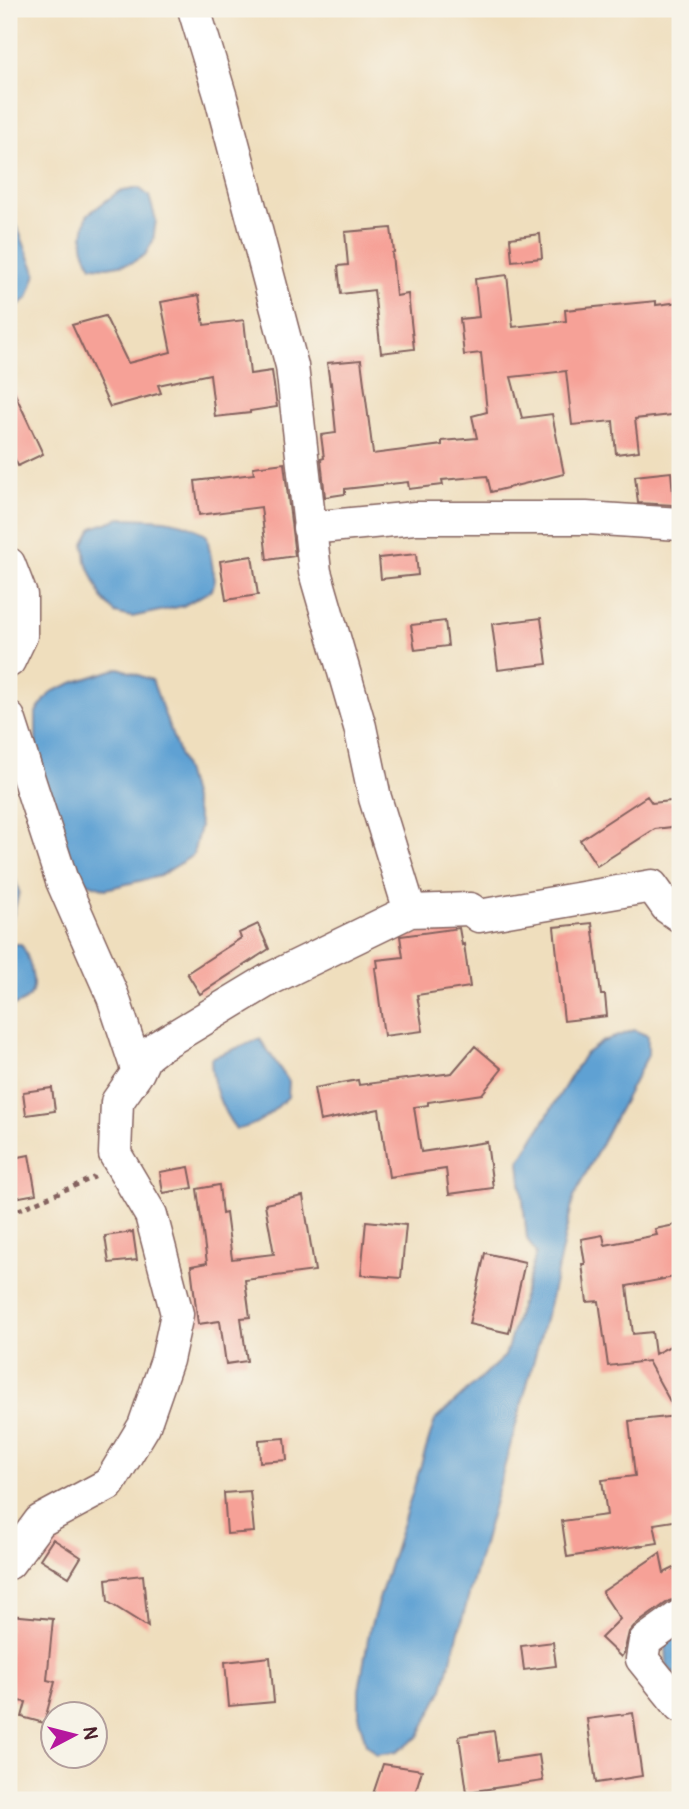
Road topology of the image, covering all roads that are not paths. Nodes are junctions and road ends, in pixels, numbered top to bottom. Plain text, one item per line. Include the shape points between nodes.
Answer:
1 (194, 9) edge
2 (680, 524) edge
3 (309, 528) junction
4 (9, 565) edge
5 (9, 661) edge
6 (9, 718) edge
7 (410, 911) junction
8 (680, 916) edge
9 (138, 1072) junction
10 (9, 1563) edge
11 (680, 1616) edge
12 (680, 1706) edge

1 - 3 street via 292,366
2 - 3 street via 415,518
3 - 7 street via 315,572
4 - 5 street via 21,596 21,636
6 - 9 street via 62,881 113,998
7 - 8 street via 470,909 479,916 652,887
7 - 9 street via 270,979 159,1046 145,1057
9 - 10 street via 117,1102 115,1154 151,1215 177,1314 167,1360 144,1426 109,1484 40,1521
11 - 12 street via 645,1641 642,1659

